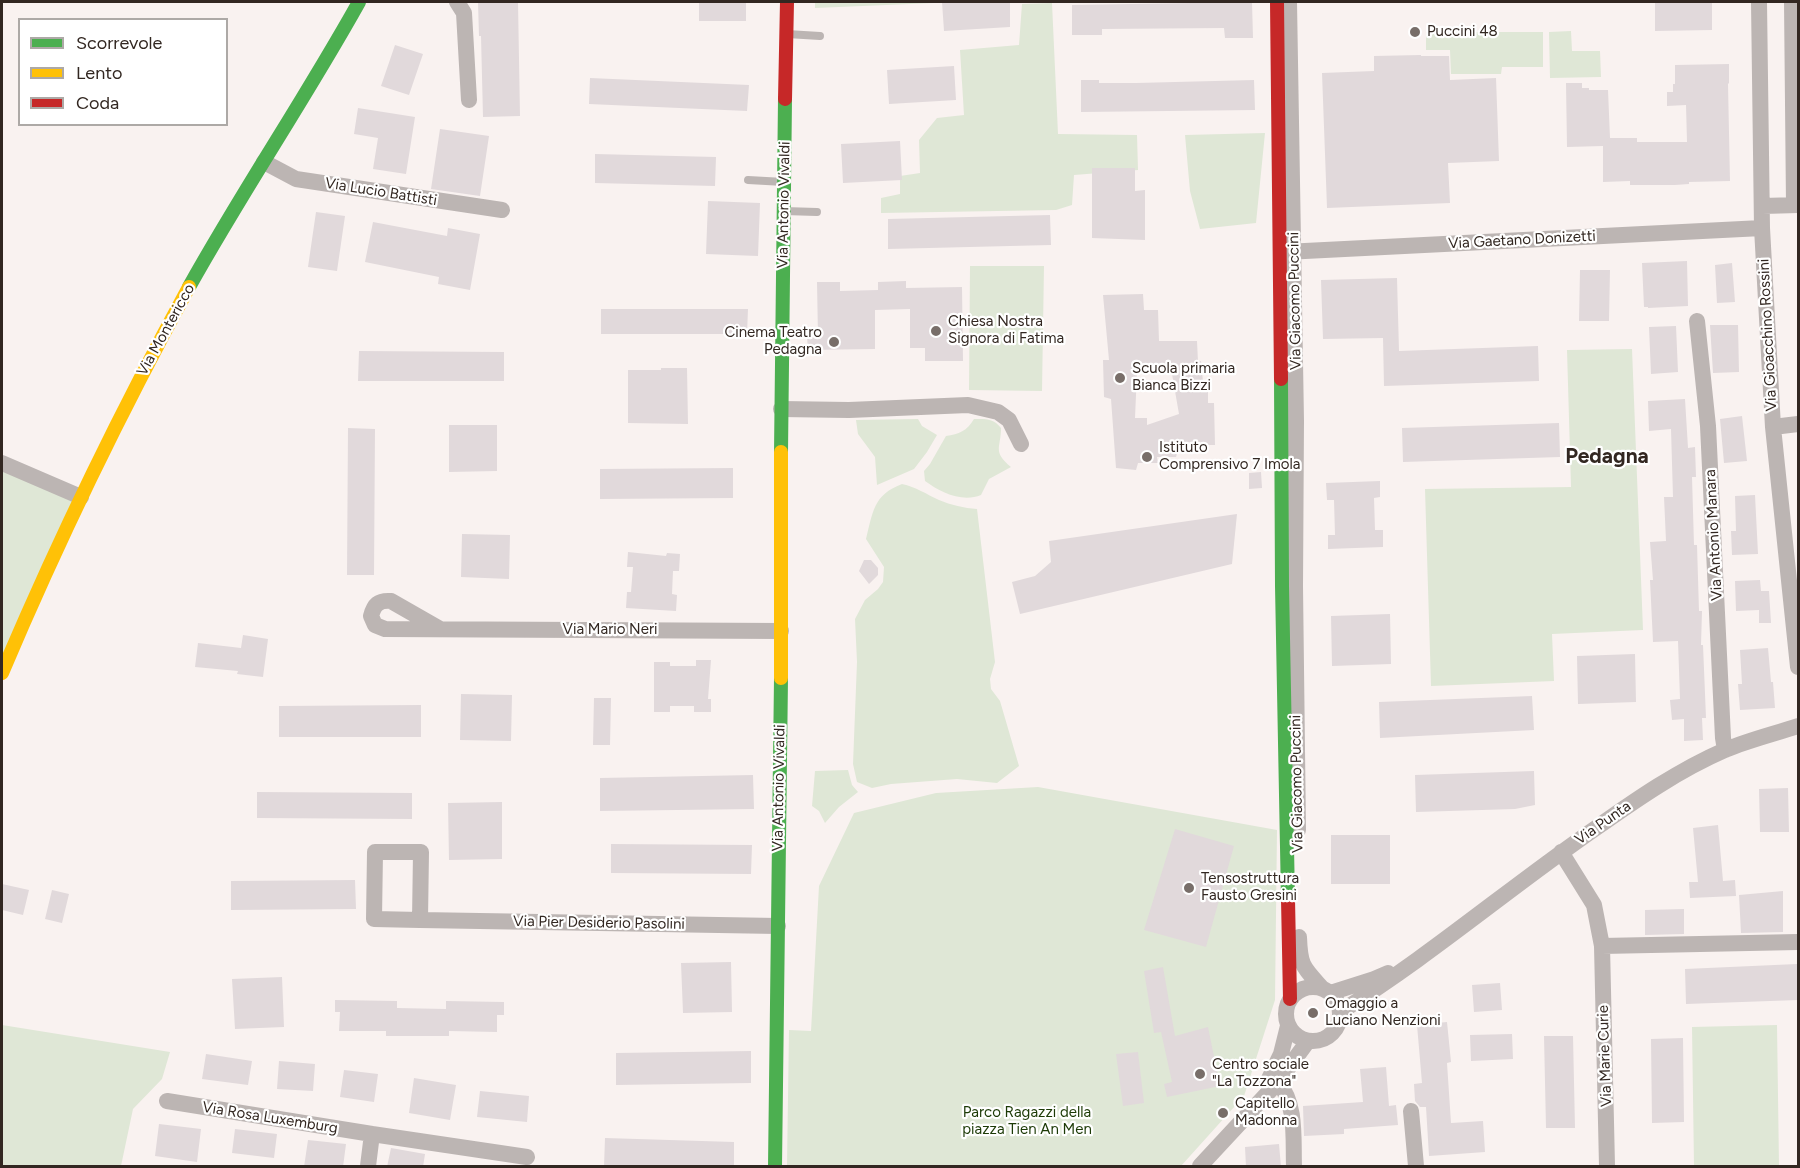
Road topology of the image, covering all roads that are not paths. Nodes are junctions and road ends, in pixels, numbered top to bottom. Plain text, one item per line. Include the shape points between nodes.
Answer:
1 (359, 2) edge
2 (457, 2) edge
3 (787, 2) edge
4 (1759, 2) edge
5 (1792, 2) edge
6 (1283, 9) edge
7 (786, 34) junction
8 (820, 36) dead end
9 (469, 100) dead end
10 (264, 162) junction
11 (748, 180) dead end
12 (784, 182) junction
13 (1796, 205) edge
14 (1763, 206) junction
15 (502, 210) dead end
16 (784, 211) junction
17 (818, 212) dead end
18 (1762, 228) junction
19 (1288, 252) junction
20 (1697, 321) dead end
21 (781, 409) junction
22 (1798, 424) edge
23 (1773, 427) junction
24 (1021, 444) dead end
25 (2, 463) edge
26 (81, 497) junction
27 (440, 629) dead end
28 (781, 631) junction
29 (1798, 668) edge
30 (2, 673) edge
31 (1798, 726) edge
32 (1725, 750) junction
33 (1561, 852) junction
34 (1294, 905) junction
35 (420, 920) junction
36 (778, 926) junction
37 (1798, 942) edge
38 (1602, 946) junction
39 (1427, 955) junction
40 (1326, 990) junction
41 (1290, 999) junction
42 (1340, 1012) junction
43 (1288, 1026) junction
44 (1308, 1041) junction
45 (1278, 1082) junction
46 (167, 1101) dead end
47 (1255, 1108) junction
48 (1412, 1111) dead end
49 (372, 1134) junction
50 (527, 1157) dead end
51 (368, 1167) edge
52 (776, 1167) edge
53 (1200, 1167) edge
54 (1294, 1167) edge
55 (1416, 1167) edge
56 (1608, 1167) edge

1 - 10 street, Via Montericco
2 - 9 street via 464,13
3 - 7 street, Via Antonio Vivaldi
4 - 14 street, Via Gioacchino Rossini
5 - 13 street
6 - 19 street, Via Giacomo Puccini
7 - 8 lane
7 - 12 street, Via Antonio Vivaldi
10 - 15 street, Via Lucio Battisti via 296,179
10 - 26 street, Via Montericco via 146,366
11 - 12 lane
12 - 16 street, Via Antonio Vivaldi
13 - 14 street
14 - 18 street, Via Gioacchino Rossini
16 - 17 lane
16 - 21 street, Via Antonio Vivaldi
18 - 19 street, Via Gaetano Donizetti
18 - 23 street, Via Gioacchino Rossini
19 - 34 street, Via Giacomo Puccini via 1296,421 1288,586
20 - 32 street, Via Antonio Manara via 1708,426
21 - 24 street via 968,405 998,412 1009,420
21 - 28 street, Via Antonio Vivaldi
22 - 23 street
23 - 29 street, Via Gioacchino Rossini
25 - 26 street
26 - 30 street, Via Montericco
27 - 28 street, Via Mario Neri
28 - 36 street, Via Antonio Vivaldi
31 - 32 street, Via Punta
32 - 33 street, Via Punta via 1640,797
33 - 38 street, Via Marie Curie via 1594,905
33 - 39 street, Via Punta
34 - 40 street, Via Giacomo Puccini via 1301,962
34 - 41 street, Via Giacomo Puccini
35 - 35 street, Via Pier Desiderio Pasolini via 421,852 375,852 374,919
35 - 36 street, Via Pier Desiderio Pasolini
36 - 52 street, Via Antonio Vivaldi
37 - 38 street
38 - 56 street, Via Marie Curie
39 - 40 street, Via Punta via 1374,979
39 - 42 street, Via Punta
40 - 41 street via 1304,988
40 - 42 street, Via Giacomo Puccini
41 - 43 street, Via Giacomo Puccini via 1286,1012
42 - 44 street via 1332,1034
43 - 44 street via 1296,1036
43 - 47 street via 1281,1054
44 - 45 street
45 - 47 street
45 - 54 street via 1291,1110
46 - 49 street, Via Rosa Luxemburg
47 - 53 street
48 - 55 street
49 - 50 street, Via Rosa Luxemburg
49 - 51 street

